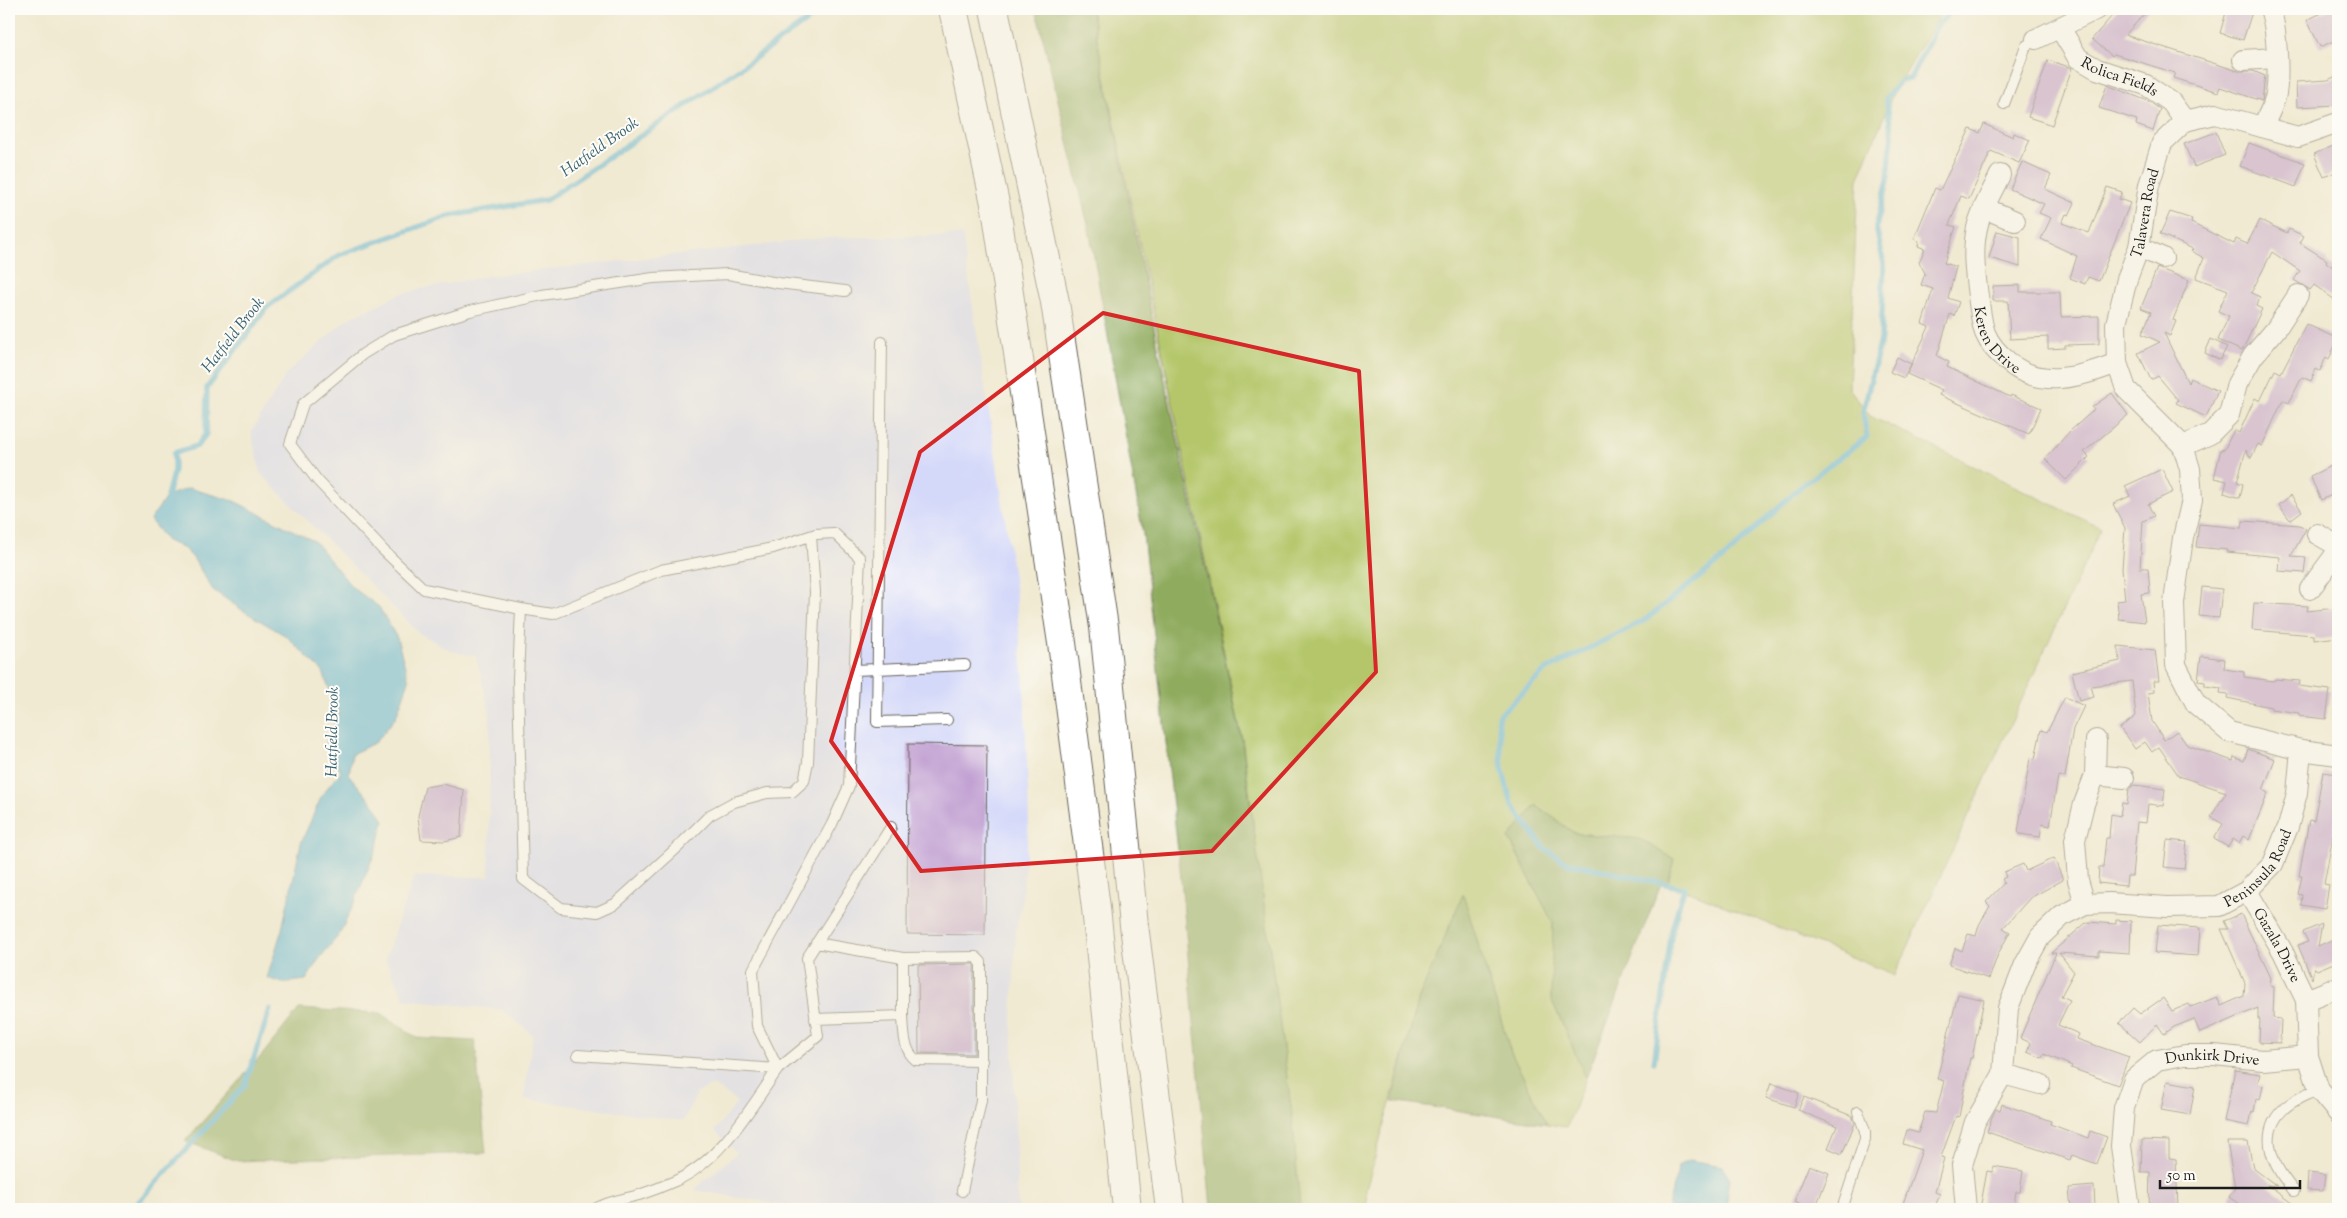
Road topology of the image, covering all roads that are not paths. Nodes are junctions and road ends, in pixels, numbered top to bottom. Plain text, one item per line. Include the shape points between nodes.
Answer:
1 (953, 9) edge
2 (994, 9) edge
3 (2097, 9) edge
4 (2270, 9) edge
5 (2060, 28) junction
6 (2036, 39) joint
7 (2276, 58) junction
8 (2243, 60) dead end
9 (2004, 104) dead end
10 (2185, 121) junction
11 (2338, 124) edge
12 (2262, 127) junction
13 (2000, 175) dead end
14 (1984, 208) junction
15 (2015, 221) dead end
16 (2139, 247) junction
17 (2163, 258) dead end
18 (845, 292) dead end
19 (2298, 295) dead end
20 (882, 342) dead end
21 (2117, 363) junction
22 (2183, 446) junction
23 (2316, 534) dead end
24 (811, 536) junction
25 (2338, 546) edge
26 (2338, 551) edge
27 (2310, 589) dead end
28 (521, 609) junction
29 (965, 665) dead end
30 (878, 669) junction
31 (855, 670) junction
32 (947, 720) dead end
33 (2096, 740) dead end
34 (2301, 750) junction
35 (2338, 755) edge
36 (2095, 775) junction
37 (2124, 778) dead end
38 (891, 827) dead end
39 (2247, 891) junction
40 (2085, 904) junction
41 (816, 944) junction
42 (903, 958) junction
43 (2338, 987) edge
44 (2306, 1000) junction
45 (903, 1016) junction
46 (816, 1019) junction
47 (578, 1055) dead end
48 (2308, 1056) junction
49 (982, 1061) junction
50 (778, 1069) junction
51 (2003, 1074) junction
52 (2040, 1084) dead end
53 (2319, 1090) junction
54 (1858, 1112) dead end
55 (2338, 1113) edge
56 (962, 1191) dead end
57 (2294, 1191) dead end
58 (595, 1209) edge
59 (1127, 1209) edge
60 (1170, 1209) edge
61 (1842, 1209) edge
62 (1966, 1209) edge
63 (2130, 1209) edge

1 - 59 highway via 996,208 1062,643 1096,908
2 - 60 highway via 1055,302 1104,628 1134,925
3 - 5 street
4 - 7 street via 2274,18
5 - 6 street
5 - 10 street, Rolica Fields via 2078,58 2097,69 2146,85 2171,102
6 - 9 lane via 2026,46
7 - 8 street
7 - 12 street via 2278,86
10 - 12 street via 2215,114
10 - 16 street, Talavera Road via 2162,143 2149,185
11 - 12 street via 2298,137
13 - 14 street, Keren Drive
14 - 15 street
14 - 21 street, Keren Drive via 1977,227 1975,278 1985,333 1994,350 2014,368 2032,376 2060,379 2093,373
16 - 17 street
16 - 21 street, Talavera Road via 2116,324
18 - 28 lane via 728,274 653,278 504,302 394,335 363,354 303,404 290,444 317,480 424,589
19 - 22 street via 2253,356 2237,384 2229,415 2210,434
20 - 30 lane
21 - 22 street, Talavera Road via 2126,389
22 - 34 street, Talavera Road via 2190,469 2192,500 2174,602 2176,665 2196,704 2229,732
23 - 25 street
24 - 28 lane via 773,548 661,570 553,614
24 - 28 lane via 815,592 808,762 804,782 792,792 767,793 734,802 710,815 615,904 597,912 561,908 523,879 518,680
24 - 31 lane via 834,533 860,558
26 - 27 street
29 - 30 lane
30 - 31 lane
30 - 32 lane via 876,722
31 - 50 lane via 849,786 832,824 753,970 757,1026
33 - 36 street
34 - 35 street, Talavera Road
34 - 39 street, Peninsula Road via 2297,793 2288,827 2273,864
36 - 37 street
36 - 40 street via 2075,840 2078,880
38 - 41 lane
39 - 40 street, Peninsula Road via 2219,906
39 - 44 street, Gazala Drive via 2284,952
40 - 51 street, Peninsula Road via 2062,916 2040,937 2025,964 2008,1008
41 - 42 lane
41 - 46 lane via 807,958
42 - 45 lane
42 - 49 lane via 979,959 982,968
43 - 44 street, Gazala Drive
44 - 48 street, Gazala Drive
45 - 46 lane
45 - 49 lane via 907,1049 916,1060
46 - 50 lane via 818,1036
47 - 50 lane
48 - 53 street, Gazala Drive
48 - 63 street, Dunkirk Drive via 2263,1060 2185,1055 2158,1060 2134,1078 2124,1108 2121,1146
49 - 56 lane via 981,1100
50 - 58 lane via 725,1141 702,1164 677,1180
51 - 52 street
51 - 62 street, Peninsula Road via 1975,1122 1962,1165
53 - 55 street, Gazala Drive
53 - 57 lane via 2288,1104 2270,1127 2269,1150 2281,1176
54 - 61 lane via 1865,1139

